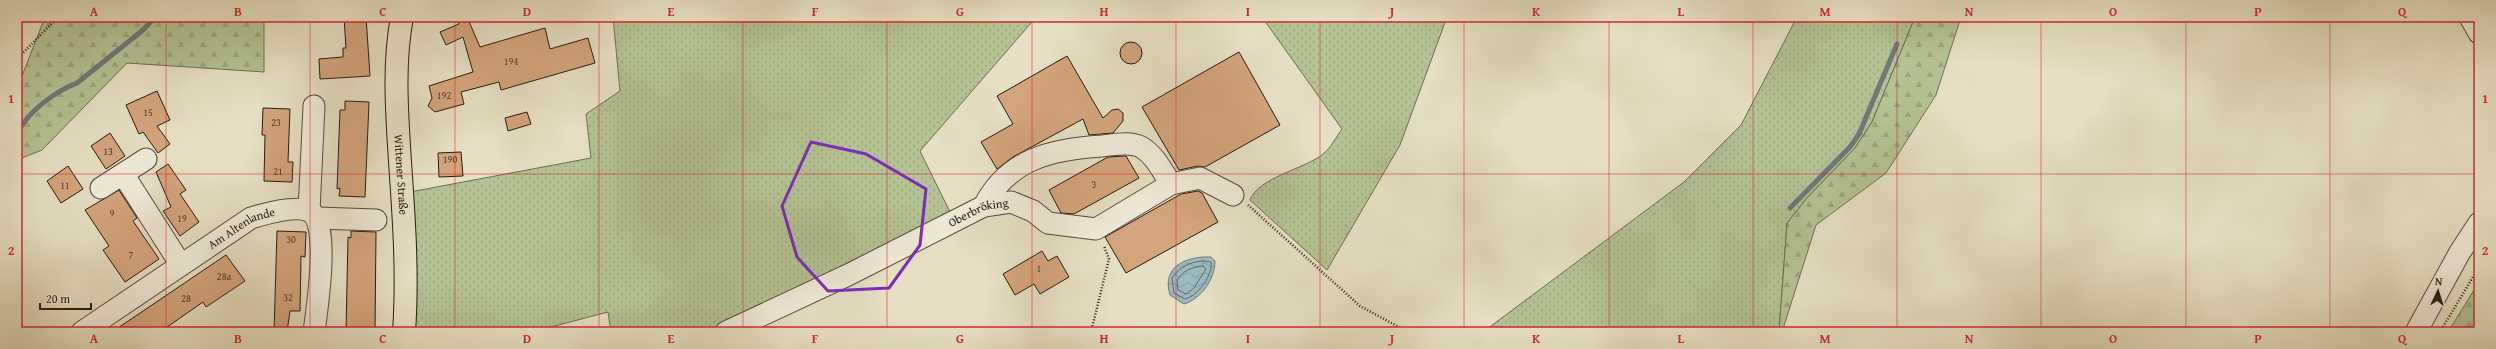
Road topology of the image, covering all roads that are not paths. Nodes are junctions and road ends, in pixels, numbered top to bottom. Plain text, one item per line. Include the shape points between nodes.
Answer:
1 (402, 17) edge
2 (2470, 17) edge
3 (2479, 33) edge
4 (314, 106) dead end
5 (146, 159) dead end
6 (123, 174) junction
7 (1171, 184) junction
8 (101, 188) dead end
9 (1233, 195) road end
10 (984, 206) junction
11 (313, 214) junction
12 (376, 220) dead end
13 (2479, 223) edge
14 (181, 265) junction
15 (82, 332) edge
16 (314, 332) edge
17 (404, 332) edge
18 (726, 332) edge
19 (2416, 332) edge

1 - 17 main road, Wittener Straße via 398,39 397,84 406,266
2 - 3 street
4 - 11 street
5 - 6 street
6 - 8 street
6 - 14 street
7 - 9 street via 1200,178
7 - 10 street, Oberbröking via 1096,229 1048,223 1032,211 1010,202
7 - 10 street via 1150,153 1139,146 1123,144 1076,148 1044,154 1015,169 992,190
10 - 18 street, Oberbröking via 850,274
11 - 12 street, Am Altenlande
11 - 14 street, Am Altenlande via 270,212 251,218
11 - 16 street via 321,234
13 - 19 street
14 - 15 street, Am Altenlande

